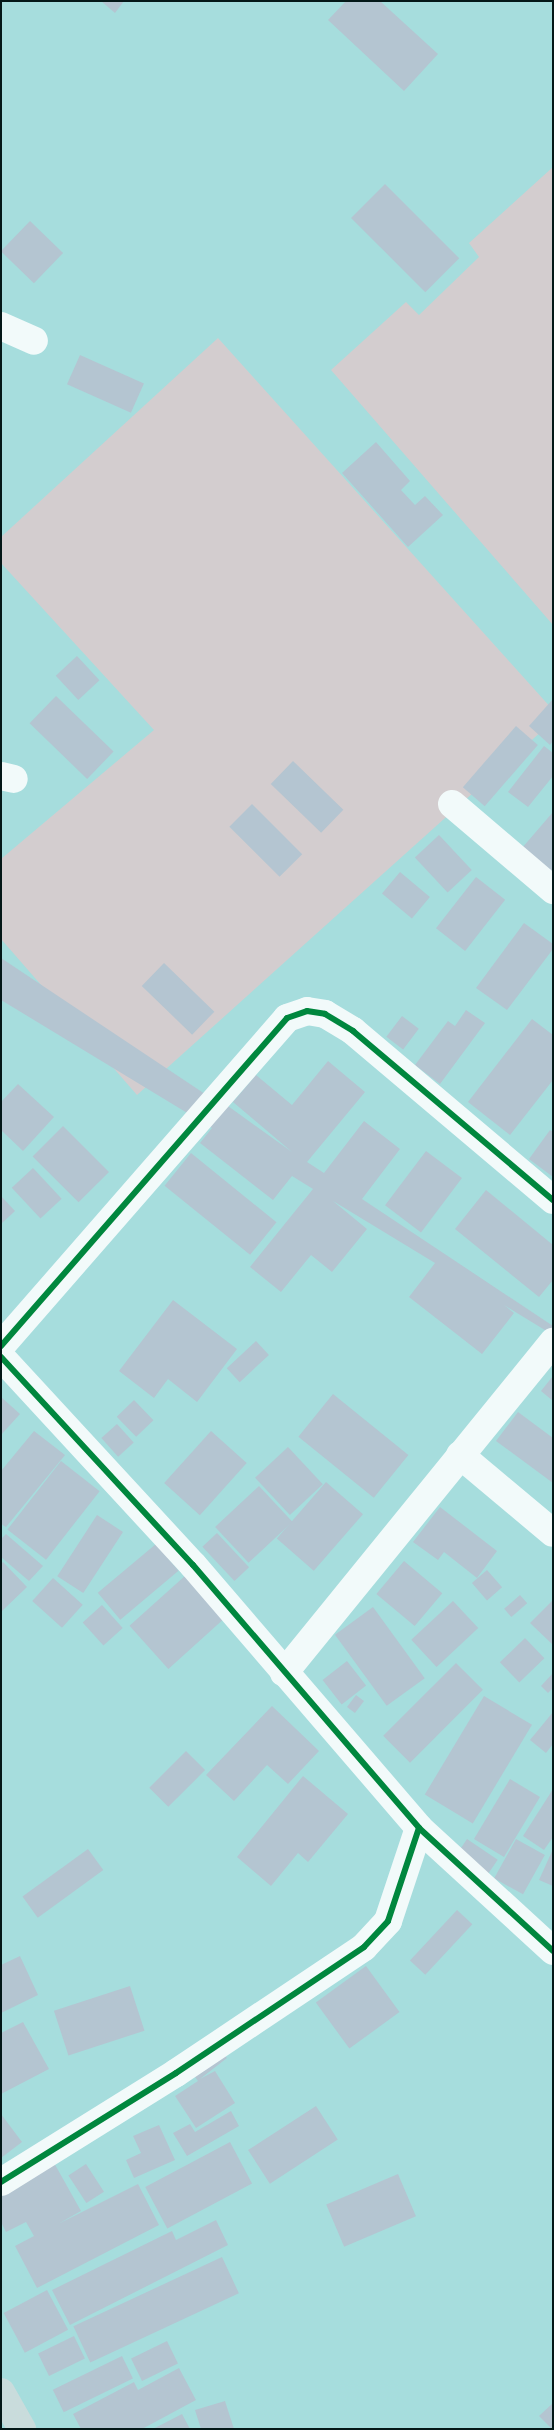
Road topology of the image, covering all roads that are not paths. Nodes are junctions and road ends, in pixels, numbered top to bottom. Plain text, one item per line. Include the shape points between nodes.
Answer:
1 (1, 326) edge
2 (34, 341) dead end
3 (452, 804) dead end
4 (553, 890) edge
5 (553, 1200) edge
6 (553, 1342) edge
7 (1, 1346) edge
8 (1, 1357) edge
9 (460, 1455) junction
10 (553, 1533) edge
11 (284, 1673) junction
12 (419, 1828) junction
13 (553, 1952) edge
14 (1, 2182) edge
15 (1, 2392) edge
16 (22, 2429) edge

1 - 2 street
3 - 4 street
5 - 7 street via 353,1031 325,1014 308,1011 288,1018
6 - 9 street
8 - 11 street via 193,1565
9 - 10 street
9 - 11 street
11 - 12 street
12 - 13 street
12 - 14 street via 388,1920 364,1947 168,2078
15 - 16 main road

